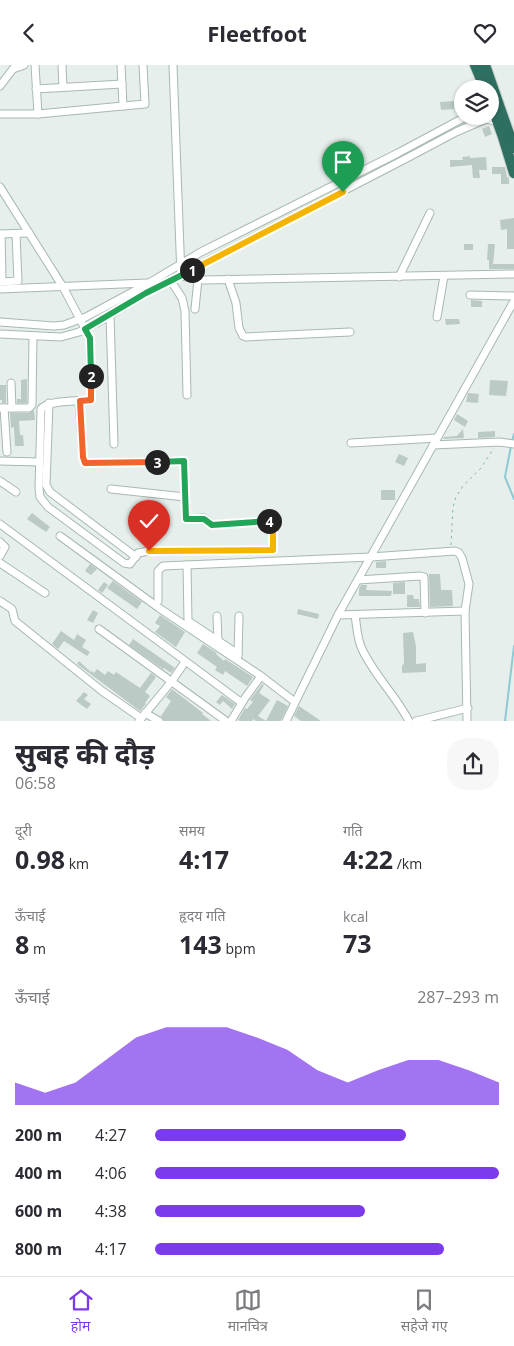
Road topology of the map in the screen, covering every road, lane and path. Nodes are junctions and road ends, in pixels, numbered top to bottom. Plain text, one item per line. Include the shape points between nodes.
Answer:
1 (24, 65) edge
2 (36, 65) edge
3 (62, 65) edge
4 (121, 65) edge
5 (143, 65) edge
6 (172, 65) edge
7 (476, 65) edge
8 (485, 65) edge
9 (14, 67) edge
10 (482, 80) edge
11 (122, 85) junction
12 (0, 86) edge
13 (63, 87) junction
14 (36, 89) junction
15 (123, 106) junction
16 (0, 114) edge
17 (38, 114) junction
18 (454, 123) edge
19 (471, 125) edge
20 (499, 125) edge
21 (514, 148) edge
22 (514, 173) edge
23 (0, 187) edge
24 (430, 213) dead end
25 (29, 233) junction
26 (1, 234) edge
27 (16, 234) junction
28 (1, 261) edge
29 (179, 265) junction
30 (514, 274) edge
31 (181, 276) junction
32 (444, 276) junction
33 (400, 277) junction
34 (198, 279) junction
35 (228, 279) junction
36 (171, 281) junction
37 (149, 283) junction
38 (1, 284) edge
39 (63, 287) junction
40 (157, 287) junction
41 (470, 295) dead end
42 (514, 296) edge
43 (514, 301) edge
44 (196, 309) dead end
45 (110, 315) junction
46 (437, 317) dead end
47 (80, 319) junction
48 (0, 321) edge
49 (85, 329) junction
50 (350, 333) dead end
51 (0, 334) edge
52 (33, 336) junction
53 (11, 383) dead end
54 (186, 395) dead end
55 (80, 401) junction
56 (49, 403) junction
57 (6, 408) edge
58 (437, 438) junction
59 (502, 442) junction
60 (351, 443) dead end
61 (114, 444) dead end
62 (514, 444) edge
63 (433, 445) junction
64 (7, 453) dead end
65 (0, 461) edge
66 (39, 462) junction
67 (0, 481) edge
68 (111, 489) dead end
69 (16, 492) dead end
70 (185, 497) junction
71 (0, 524) edge
72 (60, 536) dead end
73 (0, 542) edge
74 (451, 551) junction
75 (0, 556) edge
76 (136, 557) junction
77 (371, 557) junction
78 (0, 563) edge
79 (187, 565) junction
80 (358, 580) junction
81 (45, 593) dead end
82 (0, 601) edge
83 (158, 601) dead end
84 (465, 611) junction
85 (425, 613) junction
86 (338, 615) junction
87 (355, 615) junction
88 (217, 616) dead end
89 (238, 616) dead end
90 (99, 629) dead end
91 (218, 641) junction
92 (185, 662) junction
93 (261, 677) junction
94 (172, 681) junction
95 (295, 702) junction
96 (242, 703) junction
97 (468, 707) junction
98 (141, 718) edge
99 (159, 721) edge
100 (226, 721) edge
101 (231, 721) edge
102 (286, 721) edge
103 (409, 721) edge
104 (416, 721) edge
105 (467, 721) edge

1 - 9 street
2 - 14 street
3 - 13 street
4 - 11 street
5 - 15 street via 145,104
6 - 29 street
7 - 10 highway
8 - 21 highway
9 - 12 street
11 - 13 street
11 - 15 street
13 - 14 street
14 - 17 street
15 - 17 street
16 - 17 street
18 - 29 street
19 - 31 street
20 - 22 highway
23 - 25 street
24 - 33 street
25 - 27 street
25 - 39 street
26 - 27 street
26 - 28 street
27 - 38 street via 18,281
28 - 38 street
29 - 31 street
29 - 37 street
30 - 32 street
31 - 34 street
31 - 36 street
32 - 33 street
32 - 46 street
33 - 35 street
34 - 35 street
34 - 44 street
35 - 50 street via 243,335
36 - 40 street
36 - 54 street via 182,298 185,311
37 - 39 street
37 - 40 street
37 - 47 street
38 - 39 street
39 - 47 street
40 - 45 street
41 - 42 street
43 - 58 street
45 - 49 street
45 - 61 street
47 - 48 street via 54,326
47 - 49 street
49 - 52 street via 61,337
49 - 55 street via 90,338 91,400
51 - 52 street
52 - 57 street via 32,405
53 - 57 street
55 - 56 street
55 - 70 street via 85,463 184,461
56 - 66 street via 41,409
56 - 76 street via 46,485 50,492
57 - 64 street
58 - 60 street
58 - 63 street
59 - 62 street
59 - 63 street
59 - 74 path via 456,497
63 - 77 street
65 - 66 street
66 - 76 street via 40,497 48,507 124,563 130,564
67 - 69 street
68 - 70 street
70 - 76 street via 186,519 204,519 212,525 273,521 273,550 142,551
71 - 92 street
72 - 93 street via 159,609
73 - 75 street via 5,547
74 - 77 street
74 - 84 street via 459,553 468,578
77 - 79 street
77 - 80 street
78 - 81 street
79 - 83 street via 160,567
79 - 91 street via 188,621
80 - 85 street via 422,576 425,580
80 - 86 street
82 - 98 street via 12,609 15,621
84 - 85 street
84 - 97 street
85 - 87 street
86 - 87 street
86 - 95 street
87 - 103 street via 362,649
88 - 91 street
89 - 91 street via 238,655
90 - 94 street
92 - 94 street
92 - 96 street
93 - 95 street
93 - 96 street
94 - 98 street
94 - 100 street
95 - 102 street
96 - 101 street
97 - 104 street
97 - 105 street
98 - 99 street

